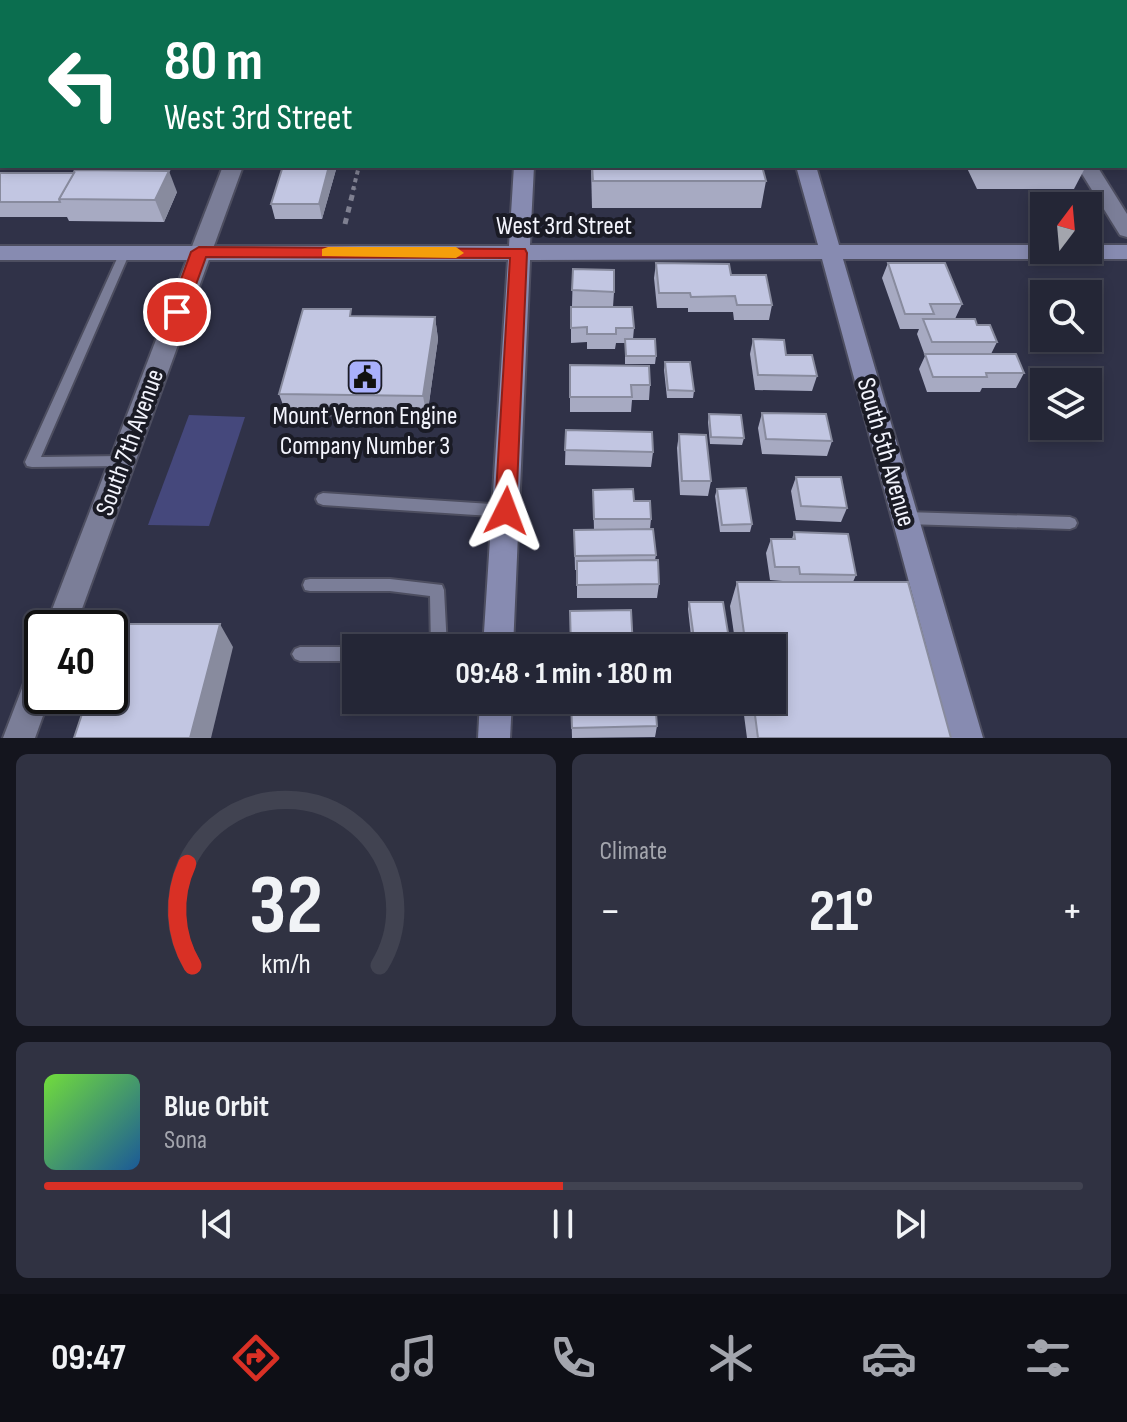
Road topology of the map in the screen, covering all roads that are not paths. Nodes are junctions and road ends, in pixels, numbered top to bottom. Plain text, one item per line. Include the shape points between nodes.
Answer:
1 (232, 168) edge
2 (524, 168) edge
3 (807, 168) edge
4 (1088, 168) edge
5 (1127, 230) edge
6 (125, 252) junction
7 (199, 252) junction
8 (1127, 252) edge
9 (0, 253) edge
10 (519, 253) junction
11 (831, 253) junction
12 (122, 461) junction
13 (323, 499) dead end
14 (506, 511) junction
15 (906, 518) junction
16 (1070, 523) dead end
17 (310, 585) dead end
18 (67, 610) edge
19 (439, 634) edge
20 (499, 634) edge
21 (300, 654) dead end
22 (342, 654) edge
23 (28, 714) edge
24 (495, 714) edge
25 (19, 738) edge
26 (494, 738) edge
27 (967, 738) edge

1 - 7 street, South 7th Avenue
2 - 10 street
3 - 11 street, South 5th Avenue
4 - 5 street
6 - 7 street, West 3rd Street
6 - 9 street, West 3rd Street
6 - 12 lane via 32,462
7 - 10 street, West 3rd Street
7 - 12 street, South 7th Avenue
8 - 11 street, West 3rd Street
10 - 11 street, West 3rd Street
10 - 14 street
11 - 15 street, South 5th Avenue
12 - 18 street, South 7th Avenue
13 - 14 lane
14 - 20 street
15 - 16 lane
15 - 27 street, South 5th Avenue
17 - 19 lane via 437,590
21 - 22 lane
23 - 25 street
24 - 26 street

